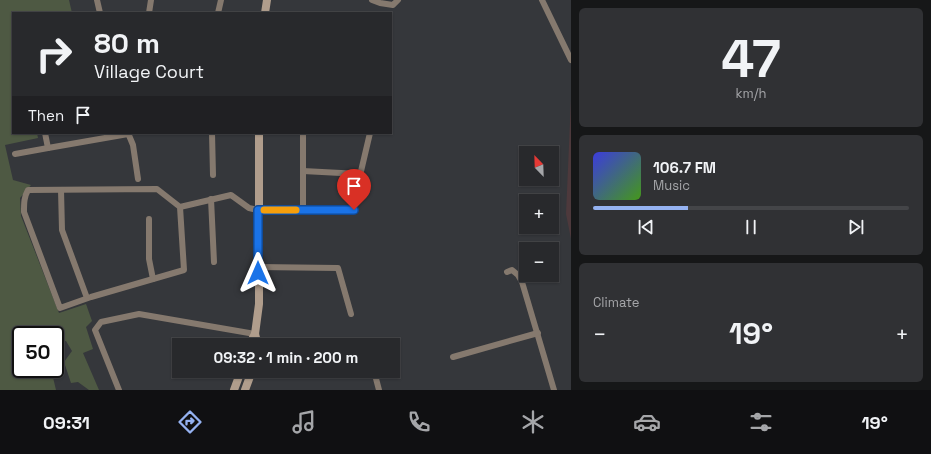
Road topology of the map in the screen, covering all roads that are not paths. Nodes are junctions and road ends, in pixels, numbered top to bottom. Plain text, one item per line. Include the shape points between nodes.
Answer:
1 (97, 0) edge
2 (151, 0) edge
3 (221, 0) edge
4 (267, 0) edge
5 (372, 0) edge
6 (398, 0) edge
7 (542, 0) edge
8 (100, 12) edge
9 (149, 12) edge
10 (218, 12) edge
11 (265, 12) edge
12 (571, 60) edge
13 (45, 134) edge
14 (123, 134) edge
15 (128, 134) edge
16 (212, 134) edge
17 (259, 134) edge
18 (303, 134) edge
19 (370, 134) edge
20 (48, 148) junction
21 (15, 154) dead end
22 (303, 171) junction
23 (360, 174) junction
24 (214, 175) dead end
25 (138, 179) dead end
26 (61, 190) junction
27 (211, 199) junction
28 (180, 207) junction
29 (258, 210) junction
30 (303, 210) junction
31 (149, 219) dead end
32 (214, 262) dead end
33 (258, 267) junction
34 (507, 272) dead end
35 (153, 279) junction
36 (87, 298) junction
37 (351, 314) dead end
38 (538, 333) junction
39 (255, 334) junction
40 (253, 338) edge
41 (256, 338) edge
42 (453, 358) dead end
43 (238, 378) edge
44 (249, 378) edge
45 (376, 378) edge
46 (118, 390) edge
47 (234, 390) edge
48 (245, 390) edge
49 (379, 390) edge
50 (554, 390) edge

1 - 8 street
2 - 9 street
3 - 10 street
4 - 11 main road
5 - 6 street via 393,5
7 - 12 street
13 - 20 street
14 - 20 street
15 - 25 street via 133,145
16 - 24 street
17 - 29 main road
18 - 22 street
19 - 23 street
20 - 21 street
22 - 23 street
22 - 30 street
23 - 30 street via 354,210
26 - 28 street via 157,189
26 - 36 street via 62,230
26 - 36 street via 28,190 25,195 24,212 60,308
27 - 28 street
27 - 29 street via 230,195 249,208
27 - 32 street
28 - 35 street via 184,270
29 - 30 street
29 - 33 main road
31 - 35 street via 149,259
33 - 37 street via 338,268
33 - 39 main road via 259,304
34 - 38 street via 512,270 522,282
35 - 36 street
38 - 42 street
38 - 50 street
39 - 40 main road
39 - 41 main road
39 - 46 street via 139,314 102,322 95,330
43 - 47 main road
44 - 48 main road
45 - 49 street

